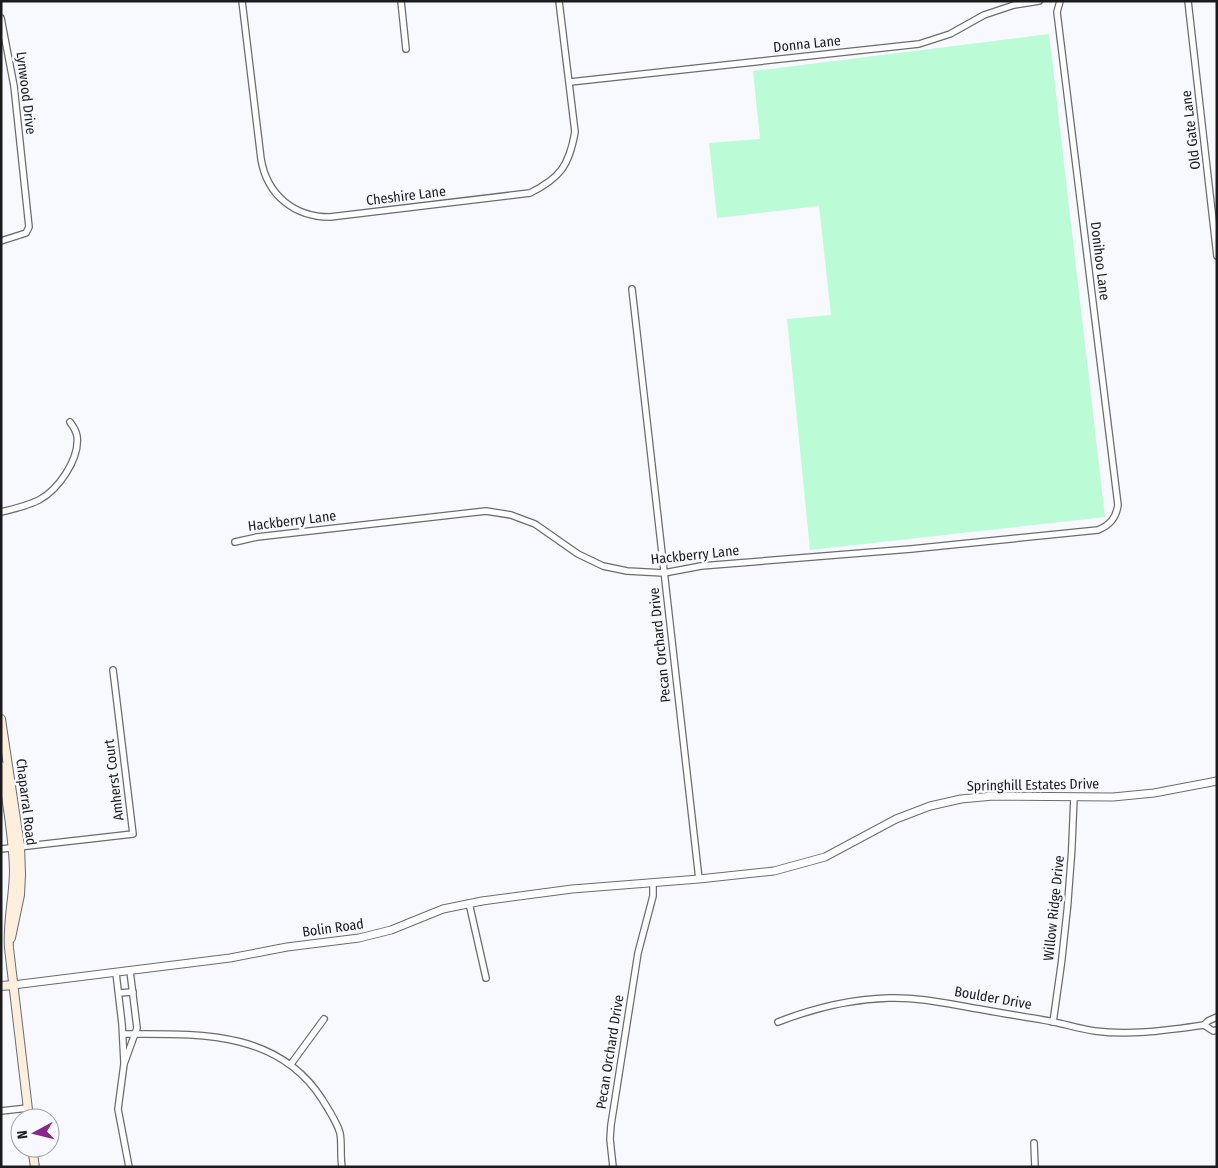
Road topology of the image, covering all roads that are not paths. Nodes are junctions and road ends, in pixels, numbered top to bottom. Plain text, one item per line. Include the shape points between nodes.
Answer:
1 (242, 1) edge
2 (401, 1) edge
3 (559, 1) edge
4 (1039, 1) edge
5 (1060, 1) edge
6 (1188, 1) edge
7 (1, 18) edge
8 (406, 49) dead end
9 (570, 82) junction
10 (1, 241) edge
11 (1217, 256) edge
12 (632, 289) dead end
13 (70, 422) dead end
14 (1, 512) edge
15 (1110, 522) joint
16 (235, 542) dead end
17 (664, 573) junction
18 (113, 670) dead end
19 (1, 719) edge
20 (1, 766) edge
21 (1217, 781) edge
22 (1074, 797) junction
23 (16, 847) junction
24 (1, 849) edge
25 (699, 879) junction
26 (653, 883) junction
27 (469, 903) junction
28 (130, 971) junction
29 (116, 973) junction
30 (486, 978) dead end
31 (13, 985) junction
32 (1, 986) edge
33 (133, 992) junction
34 (118, 993) junction
35 (1217, 1017) edge
36 (324, 1019) dead end
37 (778, 1022) dead end
38 (1054, 1022) junction
39 (1204, 1025) junction
40 (1217, 1030) edge
41 (123, 1034) junction
42 (134, 1034) junction
43 (124, 1064) junction
44 (290, 1064) junction
45 (28, 1108) edge
46 (1034, 1143) dead end
47 (130, 1167) edge
48 (342, 1167) edge
49 (613, 1167) edge
50 (1034, 1167) edge

1 - 9 street, Cheshire Lane via 264,173 284,202 313,216 530,193 548,184 571,153 575,132
2 - 8 street
3 - 9 street, Cheshire Lane
4 - 9 street, Donna Lane via 984,15 950,34 919,44
5 - 15 street, Donihoo Lane via 1058,12 1118,505 1117,513
6 - 11 street, Old Gate Lane
7 - 10 street, Lynwood Drive via 14,86 29,228 28,232
12 - 17 street, Pecan Orchard Drive
13 - 14 street via 76,432 77,443 62,480 40,500
15 - 17 street, Hackberry Lane via 1098,530 701,566
16 - 17 street, Hackberry Lane via 486,511 511,515 535,524 578,554 603,566
17 - 25 street, Pecan Orchard Drive
18 - 23 street, Amherst Court via 133,834
19 - 23 main road, Chaparral Road
20 - 23 main road, Chaparral Road
21 - 22 street, Springhill Estates Drive via 1134,795
22 - 25 street, Springhill Estates Drive via 993,796 953,800 896,820 812,861 764,873
22 - 38 street, Willow Ridge Drive via 1073,845
23 - 24 street
23 - 31 main road, Chaparral Road via 7,931
25 - 26 street, Springhill Estates Drive
26 - 27 street, Bolin Road
26 - 49 street, Pecan Orchard Drive via 653,896 638,953 611,1125
27 - 28 street, Bolin Road via 359,938
27 - 30 street
28 - 29 street, Bolin Road
28 - 33 street
29 - 31 street, Bolin Road
29 - 34 street
31 - 32 main road
31 - 45 main road, Chaparral Road
33 - 34 street
33 - 42 street via 137,1028
34 - 41 street
35 - 39 street, Boulder Drive
36 - 44 street
37 - 38 street, Boulder Drive via 822,1008 890,998 921,999
38 - 39 street, Boulder Drive via 1094,1031 1143,1033
39 - 40 street, Boulder Drive
41 - 42 street
41 - 43 street
42 - 43 street
42 - 44 street via 231,1039 258,1046
43 - 47 street via 118,1109
44 - 48 street via 311,1084 340,1132
46 - 50 street

